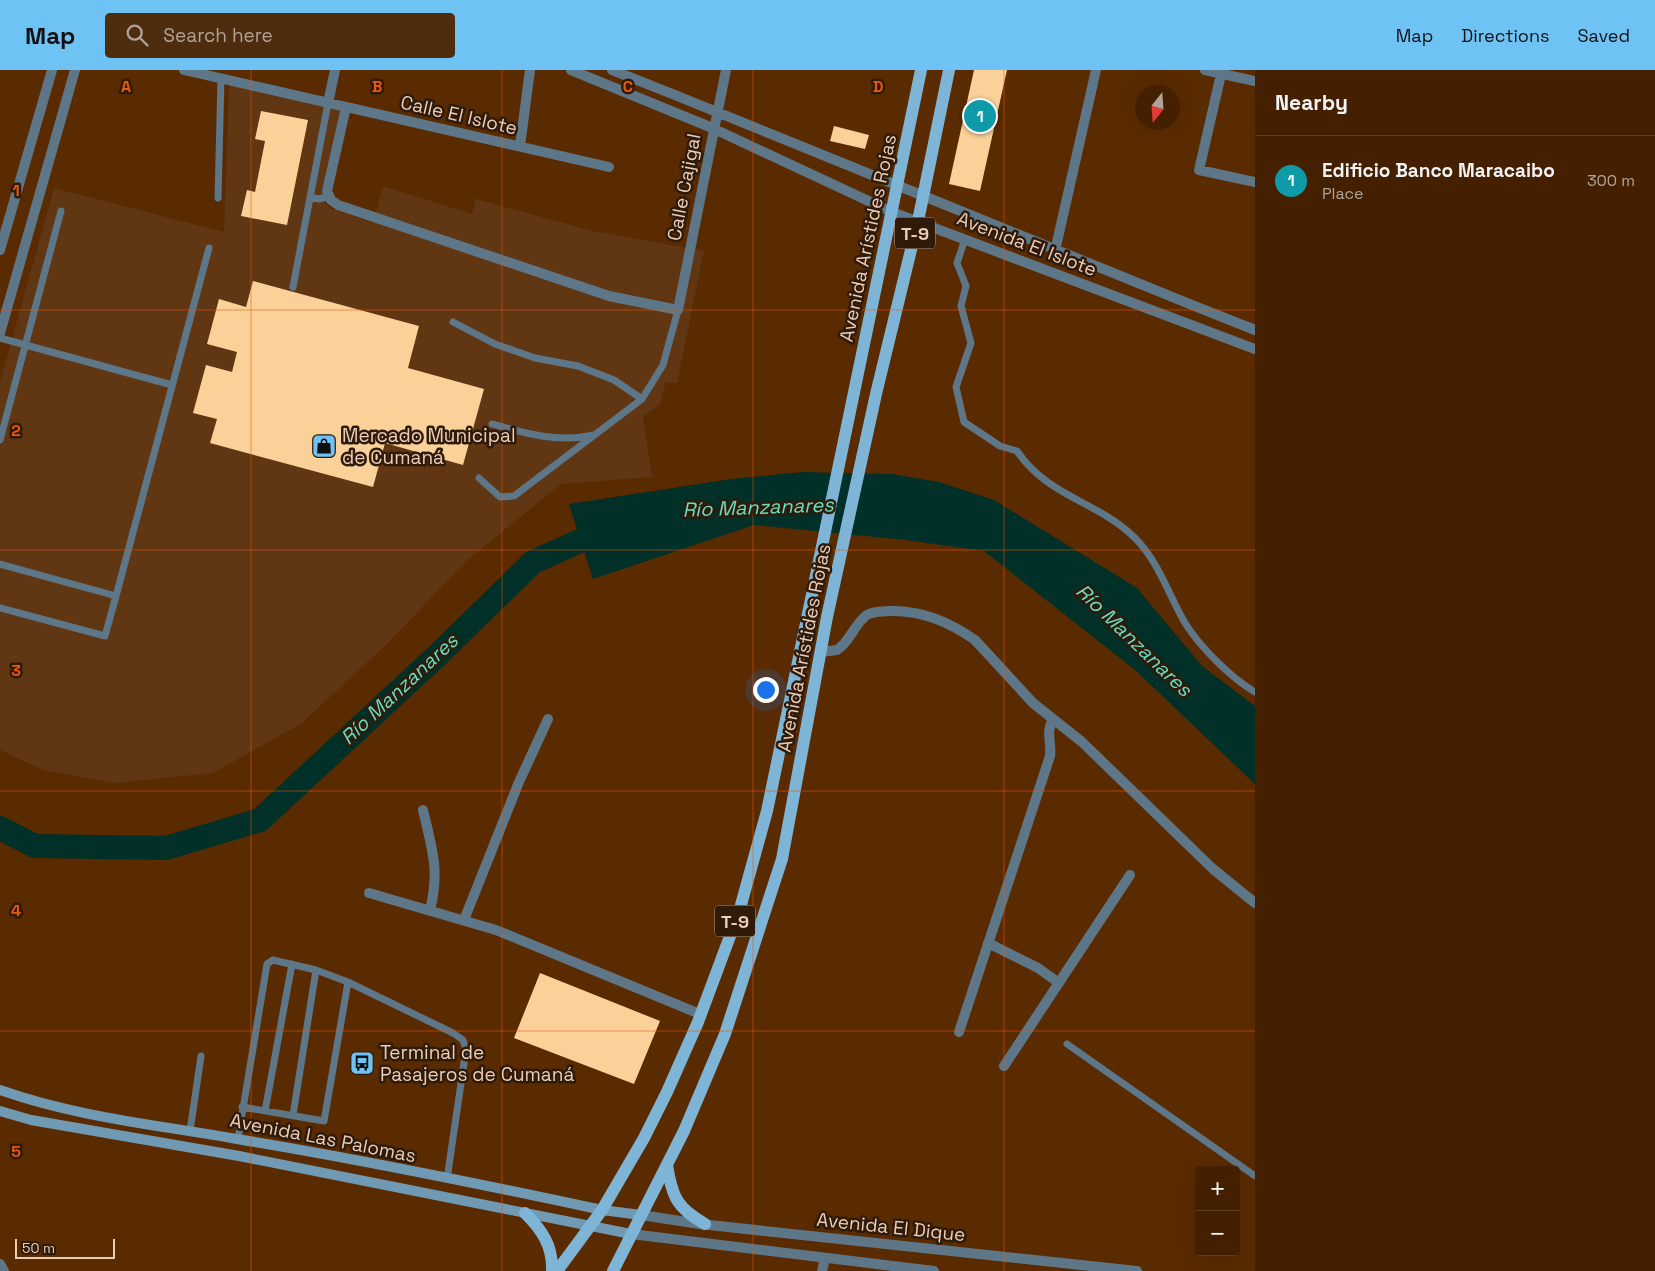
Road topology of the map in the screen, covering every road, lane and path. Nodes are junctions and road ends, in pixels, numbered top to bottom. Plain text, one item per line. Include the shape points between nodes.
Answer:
1 (52, 70) edge
2 (74, 70) edge
3 (184, 70) edge
4 (335, 70) edge
5 (530, 70) edge
6 (570, 70) edge
7 (612, 70) edge
8 (726, 70) edge
9 (921, 70) edge
10 (949, 70) edge
11 (1096, 70) edge
12 (1205, 70) edge
13 (1222, 72) edge
14 (221, 74) edge
15 (1255, 81) edge
16 (328, 103) junction
17 (346, 107) junction
18 (718, 111) junction
19 (712, 130) junction
20 (520, 146) junction
21 (609, 166) dead end
22 (1255, 182) edge
23 (898, 186) junction
24 (923, 195) junction
25 (330, 196) junction
26 (310, 197) junction
27 (218, 198) dead end
28 (61, 211) dead end
29 (892, 212) junction
30 (918, 222) junction
31 (965, 239) junction
32 (209, 248) dead end
33 (0, 250) edge
34 (1054, 251) junction
35 (293, 288) dead end
36 (678, 310) junction
37 (453, 322) dead end
38 (1255, 330) edge
39 (0, 333) edge
40 (0, 338) edge
41 (25, 345) junction
42 (1255, 348) edge
43 (172, 385) junction
44 (642, 399) junction
45 (492, 424) dead end
46 (597, 434) junction
47 (0, 439) edge
48 (479, 478) dead end
49 (0, 564) edge
50 (116, 596) junction
51 (0, 608) edge
52 (820, 652) junction
53 (1255, 692) edge
54 (548, 719) dead end
55 (1053, 720) junction
56 (423, 810) dead end
57 (1130, 875) dead end
58 (369, 893) dead end
59 (1255, 903) edge
60 (430, 910) junction
61 (464, 920) junction
62 (988, 943) junction
63 (292, 964) junction
64 (316, 970) junction
65 (348, 982) junction
66 (1059, 982) junction
67 (700, 1014) junction
68 (959, 1032) dead end
69 (1067, 1044) dead end
70 (201, 1056) dead end
71 (1004, 1066) dead end
72 (0, 1090) edge
73 (242, 1107) junction
74 (0, 1111) edge
75 (265, 1111) junction
76 (292, 1116) junction
77 (190, 1131) junction
78 (238, 1139) junction
79 (667, 1165) junction
80 (1255, 1176) edge
81 (447, 1179) junction
82 (602, 1210) junction
83 (525, 1212) junction
84 (641, 1215) junction
85 (705, 1224) junction
86 (592, 1226) junction
87 (632, 1234) junction
88 (825, 1258) junction
89 (0, 1264) edge
90 (4, 1271) edge
91 (552, 1271) edge
92 (557, 1271) edge
93 (613, 1271) edge
94 (822, 1271) edge
95 (934, 1271) edge
96 (1137, 1271) edge

1 - 33 street
2 - 39 street
3 - 14 street, Calle El Islote
4 - 16 street
5 - 20 street
6 - 19 street, Avenida El Islote
7 - 18 street, Avenida El Islote
8 - 18 street, Calle Cajigal
9 - 23 main road, Avenida Arístides Rojas / T-9
10 - 24 main road, Avenida Arístides Rojas / T-9
11 - 34 street
12 - 13 street
13 - 15 street
13 - 22 street via 1198,170
14 - 16 street, Calle El Islote
14 - 27 lane
16 - 17 street, Calle El Islote
16 - 26 lane
17 - 20 street, Calle El Islote
17 - 25 street via 328,191
18 - 19 street, Calle Cajigal
18 - 23 street, Avenida El Islote
19 - 29 street, Avenida El Islote
19 - 36 street, Calle Cajigal
20 - 21 street, Calle El Islote
23 - 24 street, Avenida El Islote
23 - 29 main road, Avenida Arístides Rojas / T-9
24 - 30 main road, Avenida Arístides Rojas / T-9
24 - 34 street, Avenida El Islote
25 - 26 lane
25 - 36 street via 338,205 349,209 609,296
26 - 35 lane
28 - 41 lane
29 - 30 street, Avenida El Islote
29 - 67 main road, Avenida Arístides Rojas / T-9 via 767,811 739,912
30 - 31 street, Avenida El Islote
30 - 52 main road, Avenida Arístides Rojas / T-9 via 876,394
31 - 42 street, Avenida El Islote
31 - 53 lane via 958,264 966,286 961,306 971,343 956,388 964,422 1000,446 1018,451 1043,481 1105,515 1130,533 1152,557 1186,624 1214,657
32 - 43 lane
34 - 38 street, Avenida El Islote
36 - 44 lane via 663,365
37 - 44 lane via 495,344 536,358 578,366 614,380
40 - 41 lane
41 - 43 lane
41 - 47 lane
43 - 50 lane
44 - 46 lane
45 - 46 lane via 552,439 577,439
46 - 48 lane via 514,496 500,497
49 - 50 lane
50 - 51 lane via 105,636
52 - 55 street via 832,652 842,647 866,616 872,613 907,612 931,616 975,640
52 - 79 main road, Avenida Arístides Rojas / T-9 via 782,859 726,1034
54 - 61 street
55 - 59 street via 1082,742 1213,869
55 - 62 street via 1048,731 1052,745 1050,756
56 - 60 street via 435,862 436,886
57 - 66 street
58 - 60 street
60 - 61 street
61 - 67 street via 496,930
62 - 66 street
62 - 68 street
63 - 64 lane
63 - 73 lane via 273,960 266,964
63 - 75 lane
64 - 65 lane
64 - 76 lane
65 - 76 lane via 324,1121
65 - 81 lane via 463,1040 466,1049
66 - 71 street
67 - 82 main road, Avenida Arístides Rojas / T-9 via 648,1131
69 - 80 lane
70 - 77 lane
72 - 77 main road, Avenida Las Palomas via 33,1102
73 - 75 lane
73 - 78 lane
74 - 83 main road, Avenida Las Palomas via 31,1120
75 - 76 lane
77 - 78 main road, Avenida Las Palomas
78 - 81 main road, Avenida Las Palomas
79 - 84 main road, Avenida Arístides Rojas / T-9
79 - 85 main road via 671,1191 683,1211
81 - 82 main road, Avenida Las Palomas
82 - 84 main road, Avenida Las Palomas
82 - 86 main road, T-9
83 - 86 main road, Avenida Las Palomas
83 - 91 main road via 548,1244
84 - 85 street, Avenida El Dique
84 - 87 main road, T-9
85 - 96 street, Avenida El Dique
86 - 87 main road, Avenida Las Palomas
86 - 92 main road, T-9
87 - 88 street, Avenida El Dique
87 - 93 main road, T-9
88 - 94 street
88 - 95 street, Avenida El Dique
89 - 90 street

